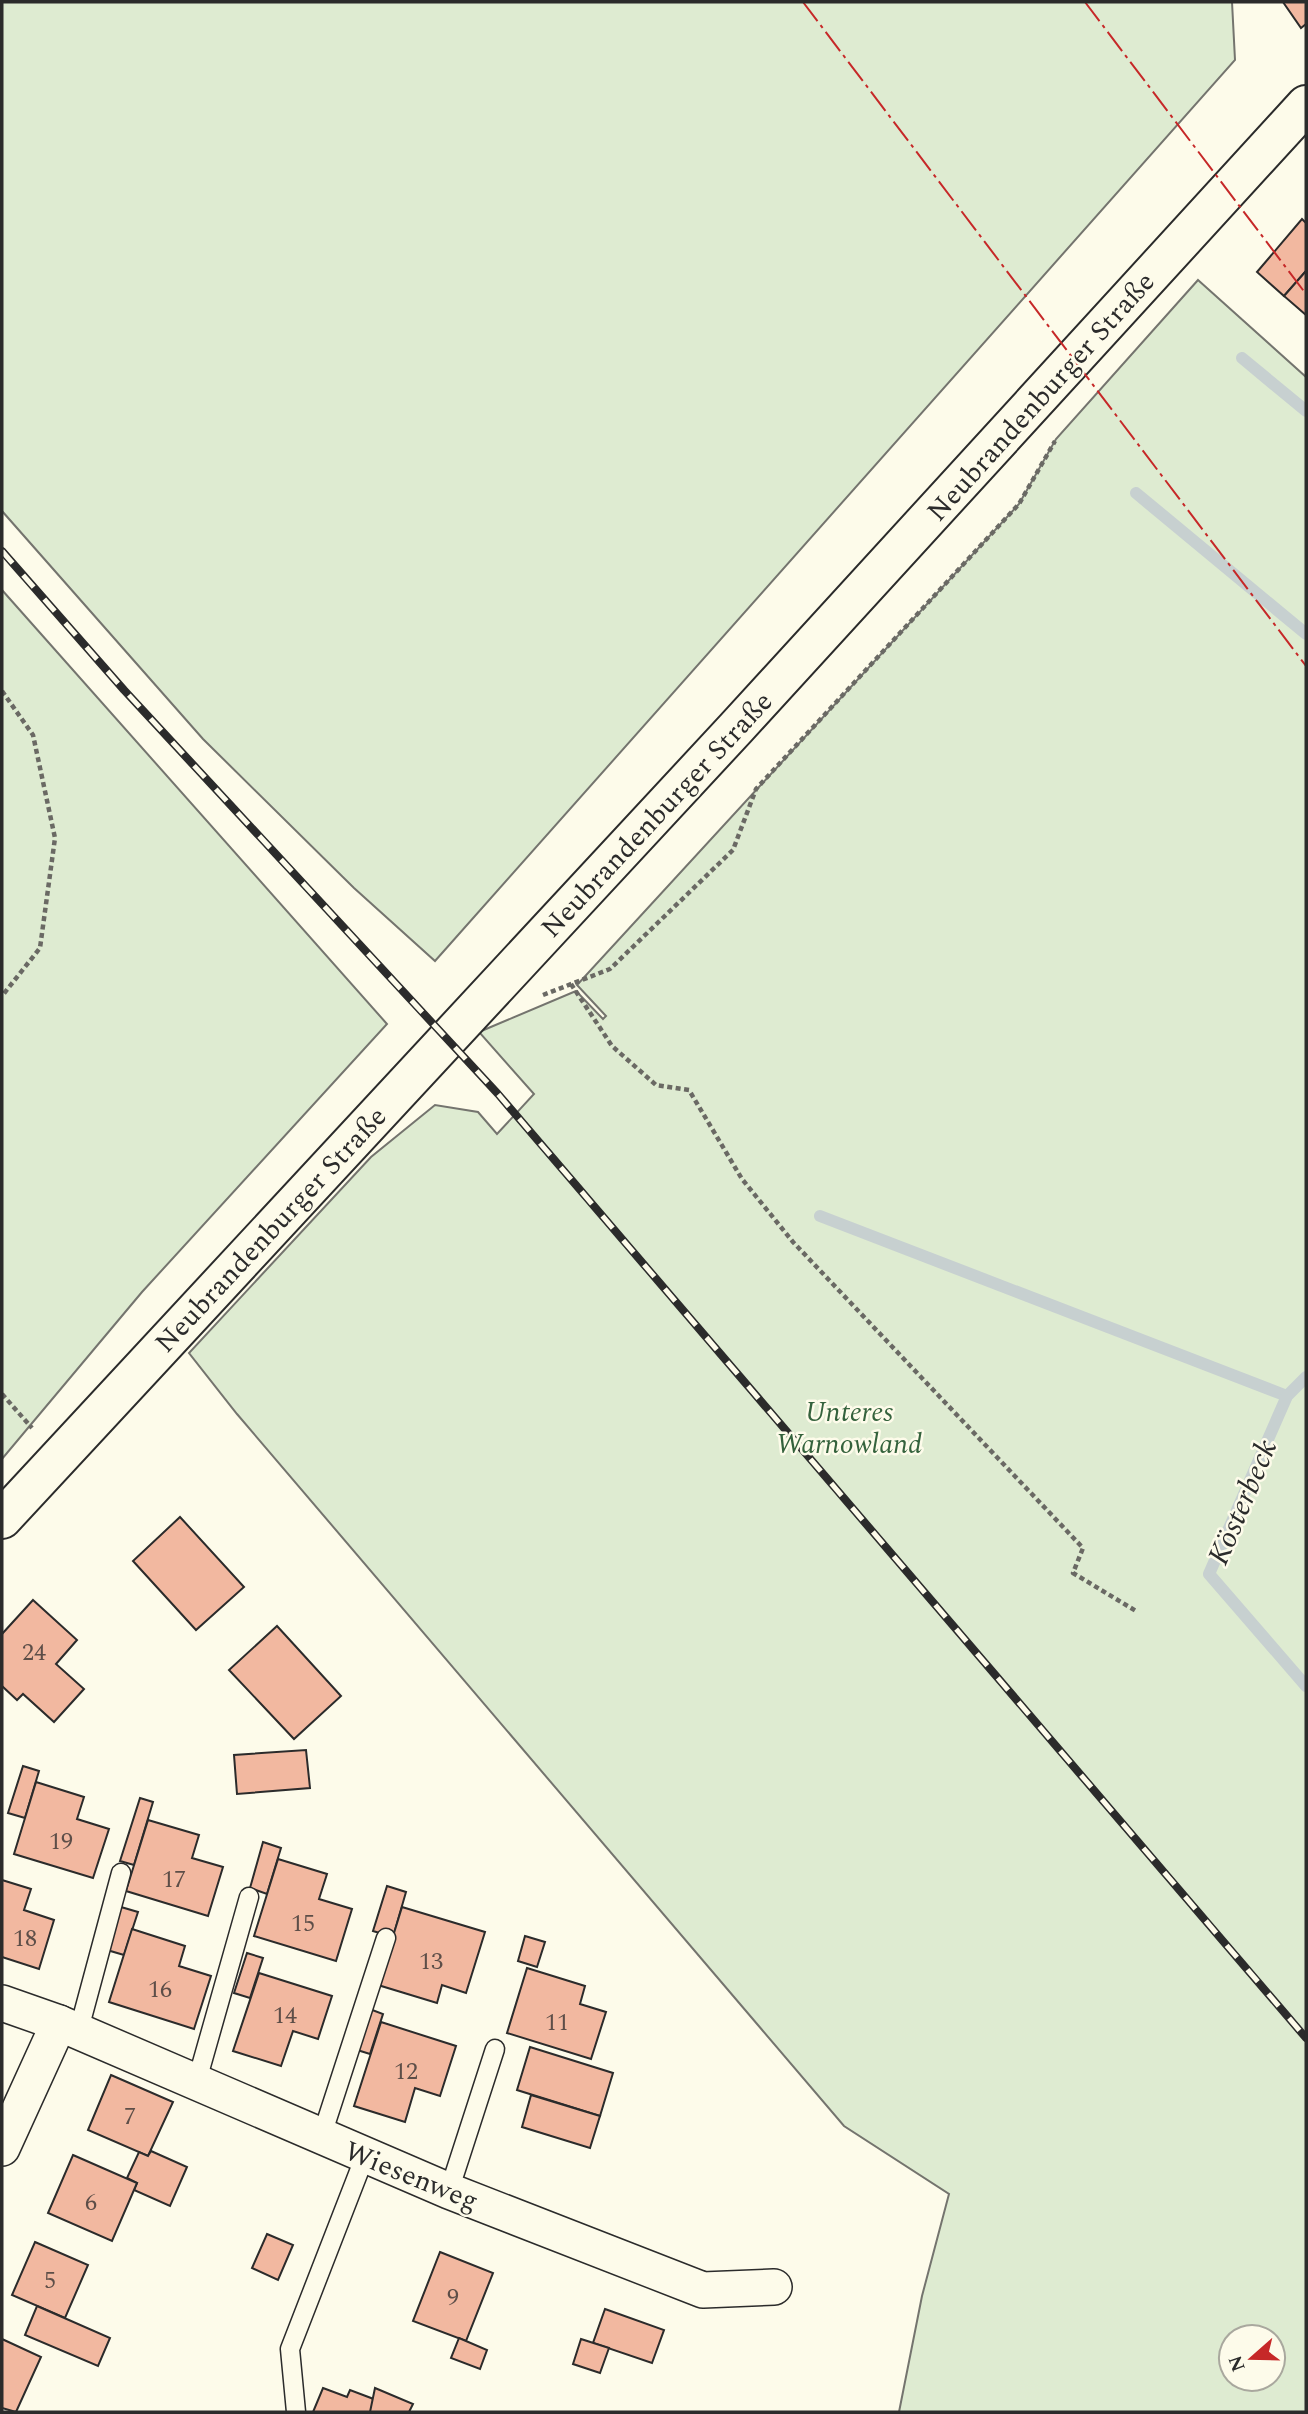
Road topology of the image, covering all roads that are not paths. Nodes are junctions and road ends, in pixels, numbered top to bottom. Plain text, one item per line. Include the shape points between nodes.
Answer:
1 (1306, 105) edge
2 (2, 1519) edge
3 (121, 1873) dead end
4 (249, 1897) dead end
5 (386, 1938) dead end
6 (2, 2003) edge
7 (68, 2028) junction
8 (495, 2049) dead end
9 (196, 2084) junction
10 (321, 2137) junction
11 (2, 2148) edge
12 (365, 2156) junction
13 (449, 2191) junction
14 (774, 2287) dead end
15 (296, 2412) edge

1 - 2 main road, Neubrandenburger Straße
3 - 7 lane
4 - 9 lane
5 - 10 lane
6 - 7 street, Wiesenweg
7 - 9 street, Wiesenweg
7 - 11 street
8 - 13 lane
9 - 10 street, Wiesenweg
10 - 12 street, Wiesenweg
12 - 13 street, Wiesenweg
12 - 15 lane via 290,2348
13 - 14 street, Wiesenweg via 703,2290

